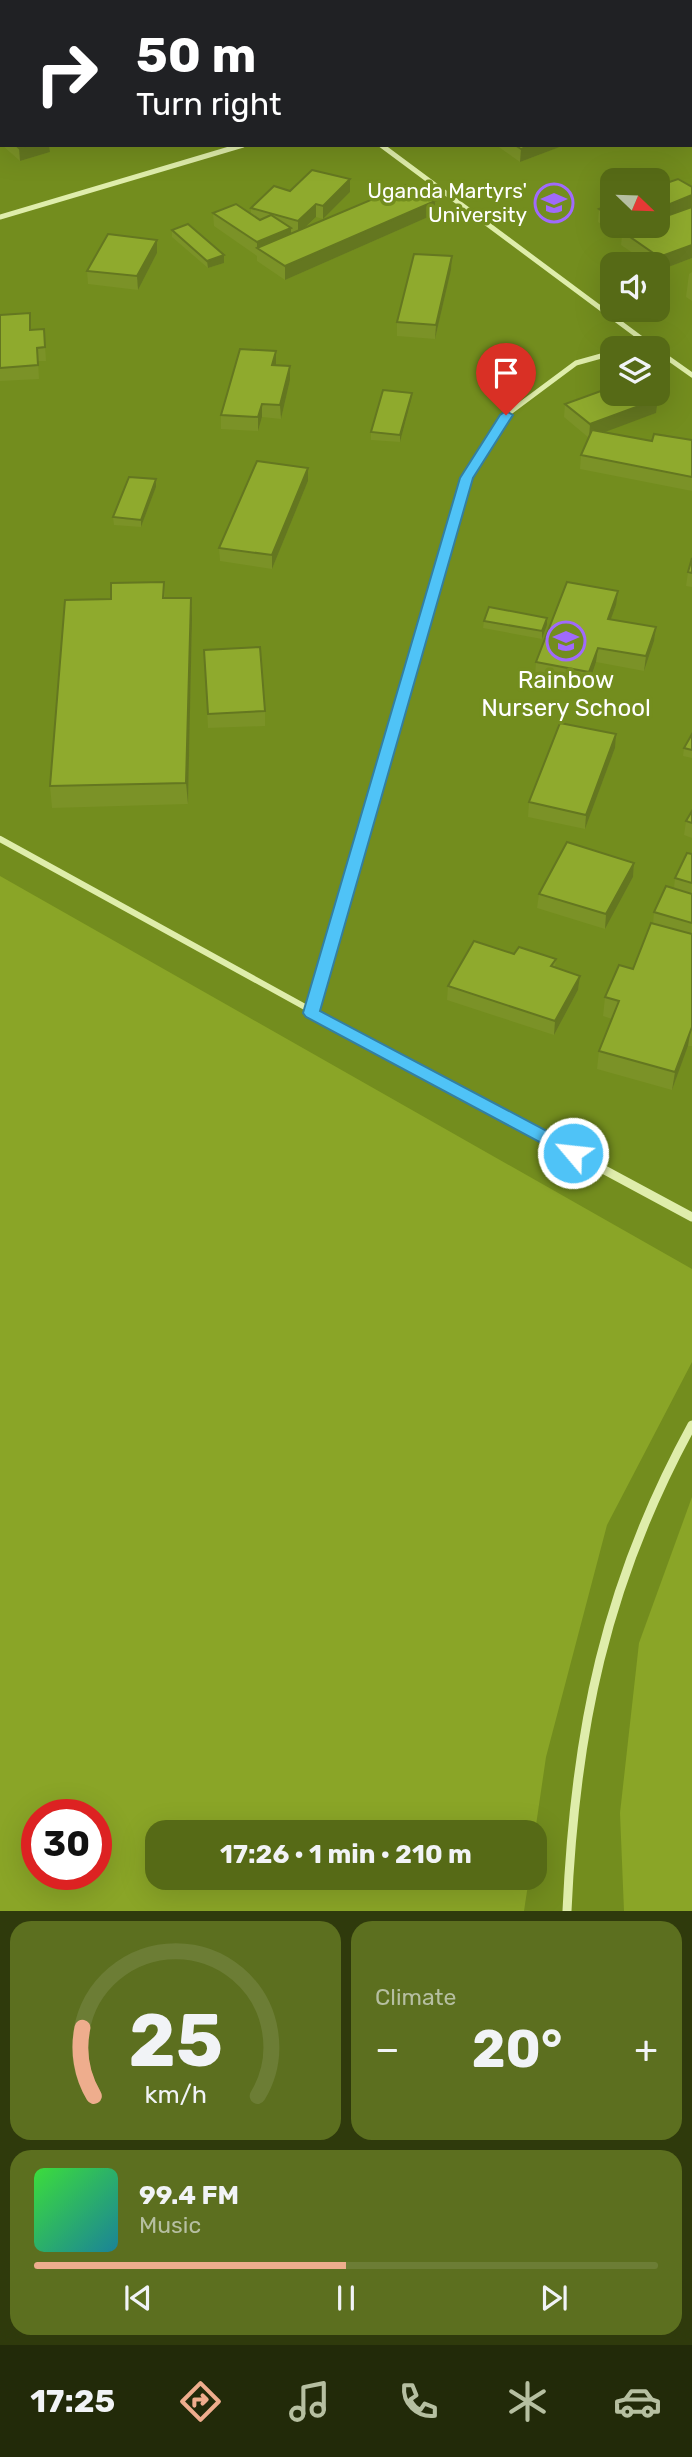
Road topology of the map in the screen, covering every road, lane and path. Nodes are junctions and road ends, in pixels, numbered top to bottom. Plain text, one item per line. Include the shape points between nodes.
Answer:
1 (236, 147) edge
2 (384, 147) edge
3 (0, 218) edge
4 (638, 336) edge
5 (600, 356) edge
6 (670, 360) edge
7 (692, 375) edge
8 (0, 839) edge
9 (312, 1013) junction
10 (692, 1217) edge
11 (692, 1425) edge
12 (567, 1911) edge

1 - 3 street
2 - 4 street
5 - 9 street via 576,363 506,415 467,478
6 - 7 street
8 - 9 street
9 - 10 street
11 - 12 street via 637,1539 595,1667 569,1841

